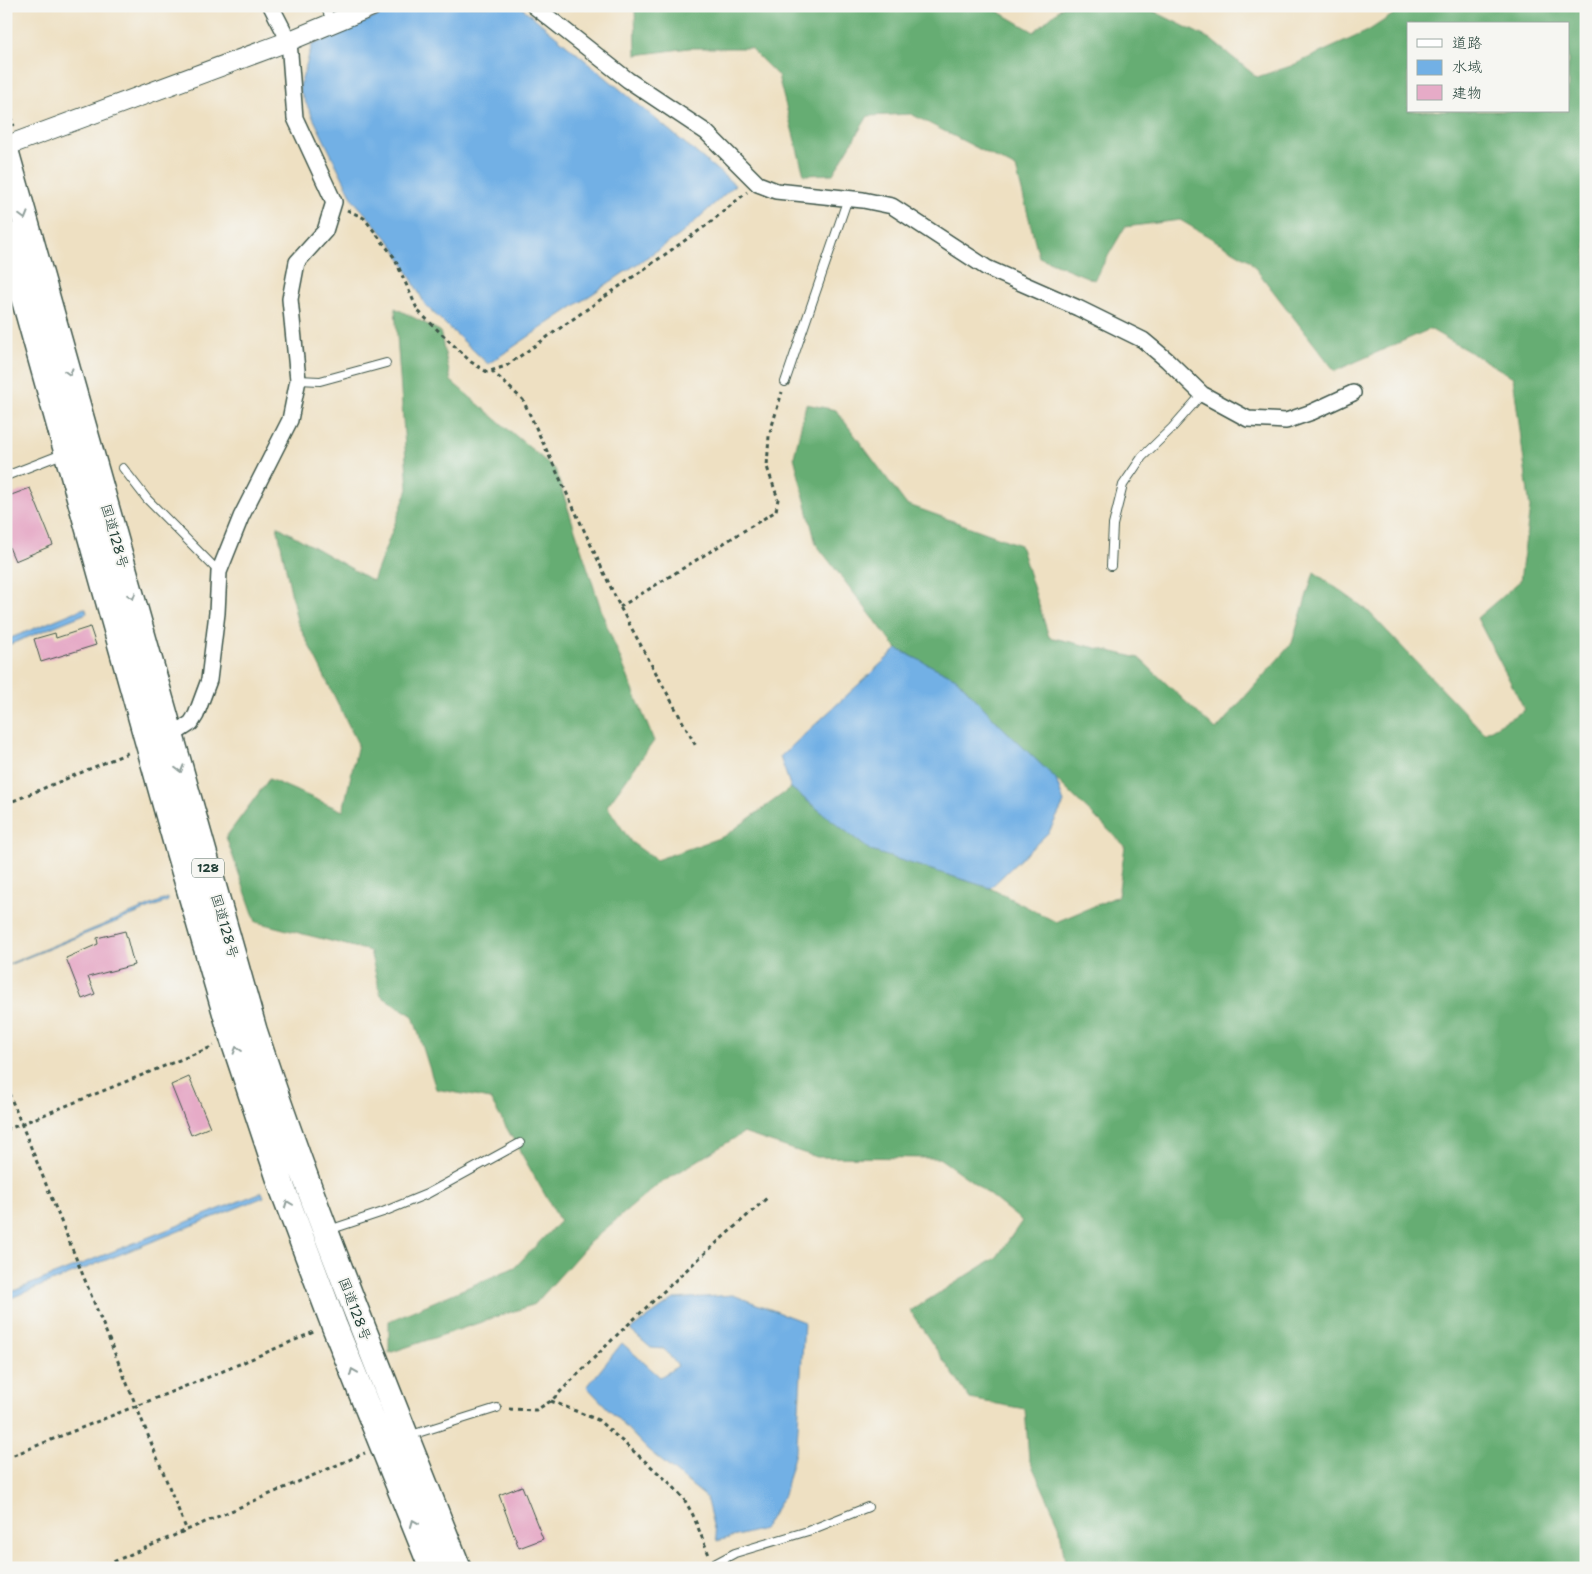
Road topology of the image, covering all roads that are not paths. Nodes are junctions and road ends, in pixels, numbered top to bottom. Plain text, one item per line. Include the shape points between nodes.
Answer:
1 (271, 6) edge
2 (374, 6) edge
3 (534, 6) edge
4 (329, 15) edge
5 (289, 41) junction
6 (10, 146) edge
7 (848, 198) junction
8 (6, 234) edge
9 (386, 363) dead end
10 (298, 380) junction
11 (785, 382) road end
12 (1353, 393) dead end
13 (1202, 394) junction
14 (79, 449) junction
15 (123, 468) dead end
16 (6, 476) edge
17 (1112, 566) dead end
18 (219, 572) junction
19 (160, 740) junction
20 (520, 1143) dead end
21 (314, 1236) junction
22 (497, 1408) road end
23 (406, 1436) junction
24 (868, 1507) dead end
25 (711, 1567) edge
26 (432, 1568) edge
27 (458, 1568) edge

1 - 5 street
2 - 4 street
3 - 7 street via 628,80 706,132 758,184 776,191
4 - 5 street
5 - 6 street
5 - 10 street via 295,118 334,202 324,232 297,262 293,280 290,299
6 -> 14 highway, 国道128号 / 128
7 - 11 lane
7 - 13 street via 892,206 987,268 1143,340
8 - 14 highway, 国道128号 / 128
9 - 10 lane via 320,381
10 - 18 street via 290,420 240,517
12 - 13 street via 1286,420 1248,419
13 - 17 lane via 1142,457 1123,485 1112,525
14 - 16 lane
14 - 19 highway, 国道128号 / 128
15 - 18 lane via 147,499
18 - 19 street via 209,680 191,723
19 -> 21 highway, 国道128号 / 128 via 289,1135
21 -> 19 highway, 国道128号 / 128 via 269,1149 208,959
20 - 21 lane via 427,1194
21 - 23 highway, 国道128号 / 128
26 -> 21 highway, 国道128号 / 128 via 334,1324
22 - 23 lane
23 - 27 highway, 国道128号 / 128
24 - 25 lane via 808,1532 735,1553

